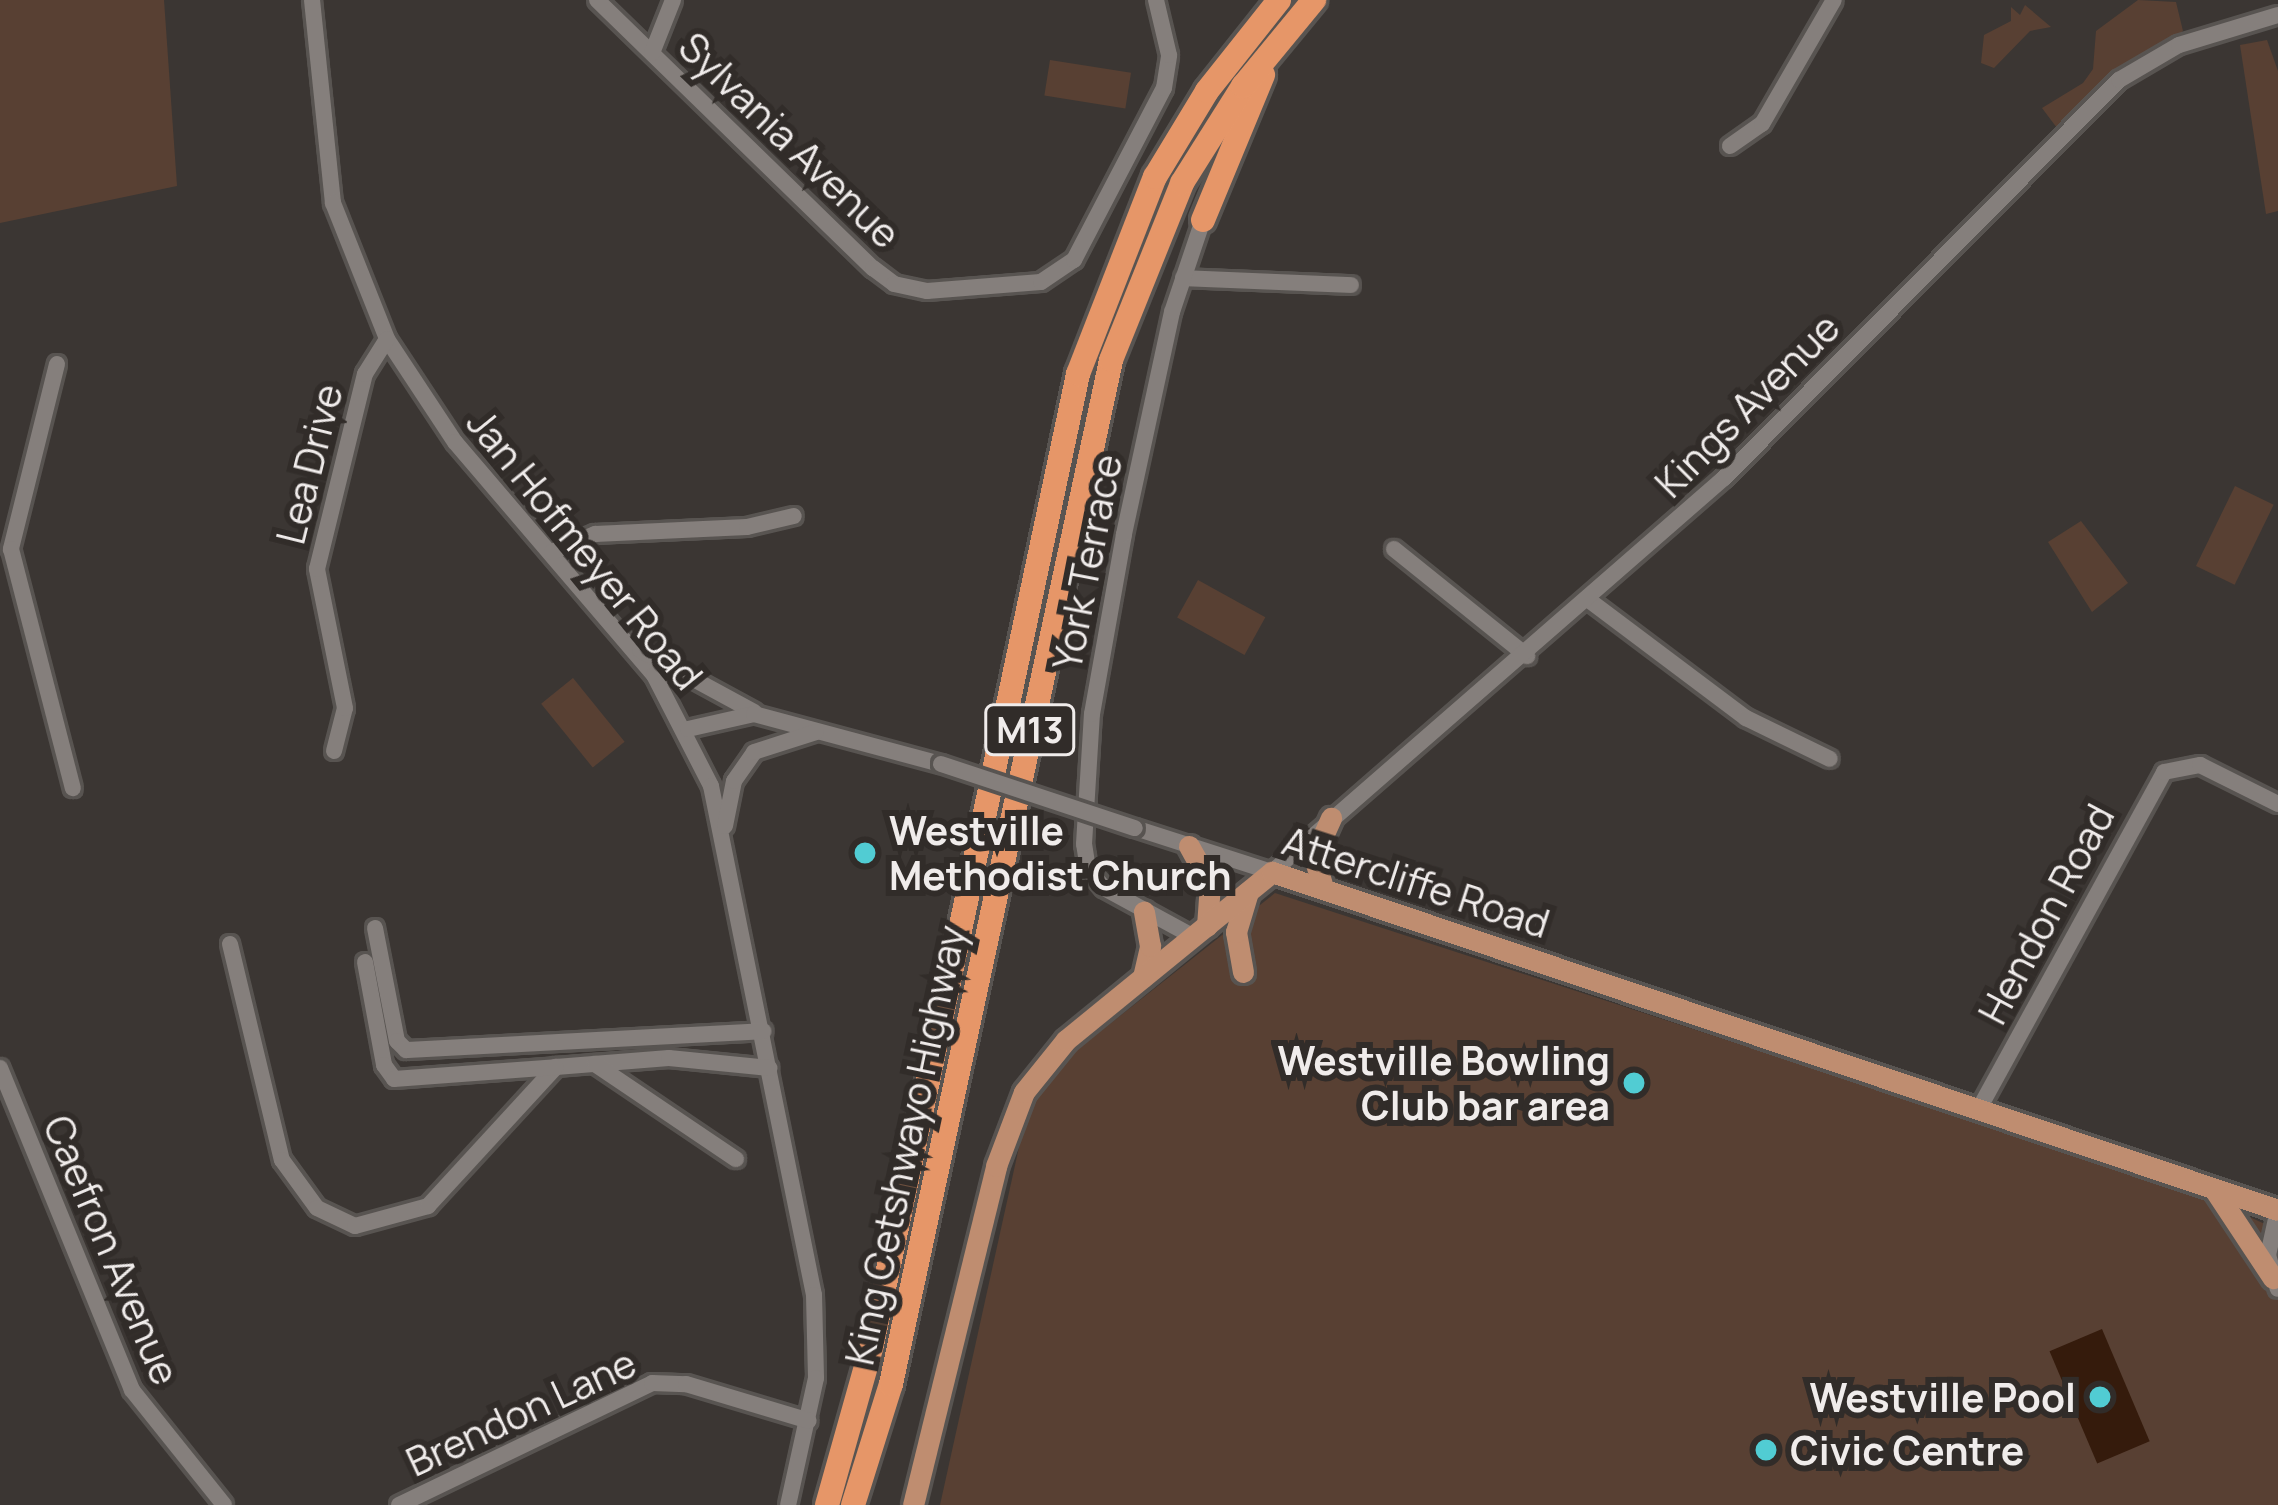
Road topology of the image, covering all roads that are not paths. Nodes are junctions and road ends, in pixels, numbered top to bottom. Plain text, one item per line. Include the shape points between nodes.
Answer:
1 (312, 0) edge
2 (597, 0) edge
3 (673, 0) edge
4 (1156, 0) edge
5 (1279, 0) edge
6 (1314, 0) edge
7 (1834, 0) edge
8 (2278, 15) edge
9 (1275, 45) junction
10 (652, 53) junction
11 (1730, 146) dead end
12 (1203, 220) joint
13 (1183, 278) junction
14 (1351, 284) dead end
15 (387, 339) junction
16 (57, 364) dead end
17 (794, 516) dead end
18 (1394, 549) dead end
19 (551, 552) junction
20 (1590, 601) junction
21 (630, 642) junction
22 (1527, 656) junction
23 (767, 717) junction
24 (688, 729) junction
25 (823, 731) junction
26 (334, 751) dead end
27 (1830, 759) dead end
28 (73, 788) dead end
29 (2278, 804) edge
30 (1330, 818) junction
31 (724, 834) junction
32 (1189, 846) junction
33 (1272, 872) junction
34 (1324, 888) junction
35 (1248, 892) junction
36 (1144, 912) junction
37 (375, 928) dead end
38 (1200, 932) junction
39 (230, 944) dead end
40 (365, 962) dead end
41 (1243, 972) dead end
42 (1143, 978) junction
43 (764, 1031) junction
44 (594, 1063) junction
45 (556, 1067) junction
46 (0, 1068) edge
47 (770, 1068) junction
48 (1980, 1107) junction
49 (736, 1160) dead end
50 (2213, 1189) junction
51 (2278, 1210) edge
52 (2276, 1284) edge
53 (809, 1421) junction
54 (224, 1505) edge
55 (399, 1505) edge
56 (788, 1505) edge
57 (827, 1505) edge
58 (853, 1505) edge
59 (914, 1505) edge

1 - 15 street, Jan Hofmeyer Road via 329,185
2 - 10 street, Sylvania Avenue
3 - 10 street
4 - 10 street, Sylvania Avenue via 1169,55 1164,88 1074,260 1026,284 927,291 885,278
5 - 57 highway, King Cetshwayo Highway / M13 via 1180,132 1093,326 858,1410
6 - 9 highway, King Cetshwayo Highway / M13
7 - 11 street via 1762,124
8 - 20 street, Kings Avenue via 2179,45 2119,80 1724,478
9 - 12 highway
9 - 58 highway, King Cetshwayo Highway / M13 via 1182,184 1111,360 891,1384
12 - 13 street, York Terrace
13 - 14 street
13 - 36 street, York Terrace via 1097,681 1085,823 1088,869
15 - 19 street, Jan Hofmeyer Road via 455,442
15 - 26 street, Lea Drive via 365,374 317,569 345,709
16 - 28 street via 11,549
17 - 19 street via 747,527 595,534
18 - 22 street
19 - 21 street, Jan Hofmeyer Road
20 - 22 street, Kings Avenue
20 - 27 street via 1746,718
21 - 23 street via 695,685
21 - 24 street, Jan Hofmeyer Road
22 - 30 street, Kings Avenue
23 - 24 street, Attercliffe Road via 729,716
23 - 25 street, Attercliffe Road
24 - 31 street, Jan Hofmeyer Road
25 - 31 street via 754,752 730,792
25 - 32 street, Attercliffe Road, bridge
29 - 48 street, Hendon Road via 2221,771 2182,764 2152,787
30 - 33 street, Kings Avenue
30 - 34 main road via 1314,856
31 - 43 street, Jan Hofmeyer Road
32 - 33 street, Attercliffe Road
32 - 38 main road via 1210,884
33 - 34 main road, Attercliffe Road
33 - 35 main road
34 - 48 main road, Attercliffe Road
35 - 38 main road
35 - 41 main road via 1236,932
36 - 38 street, York Terrace
36 - 42 main road via 1150,946
37 - 43 street via 397,1040 406,1050
38 - 42 main road
39 - 45 street via 282,1160 306,1196 344,1222 381,1224 428,1206
40 - 45 street via 384,1065 394,1078
42 - 59 main road via 1051,1054 1015,1108
43 - 47 street, Jan Hofmeyer Road
44 - 45 street
44 - 47 street via 680,1059
44 - 49 street
46 - 54 street, Caefron Avenue via 132,1390
47 - 53 street, Jan Hofmeyer Road via 814,1295
48 - 50 main road, Attercliffe Road
50 - 51 main road, Attercliffe Road
50 - 52 main road
51 - 52 street via 2268,1255
53 - 55 street, Brendon Lane via 686,1384 652,1383
53 - 56 street, Jan Hofmeyer Road

